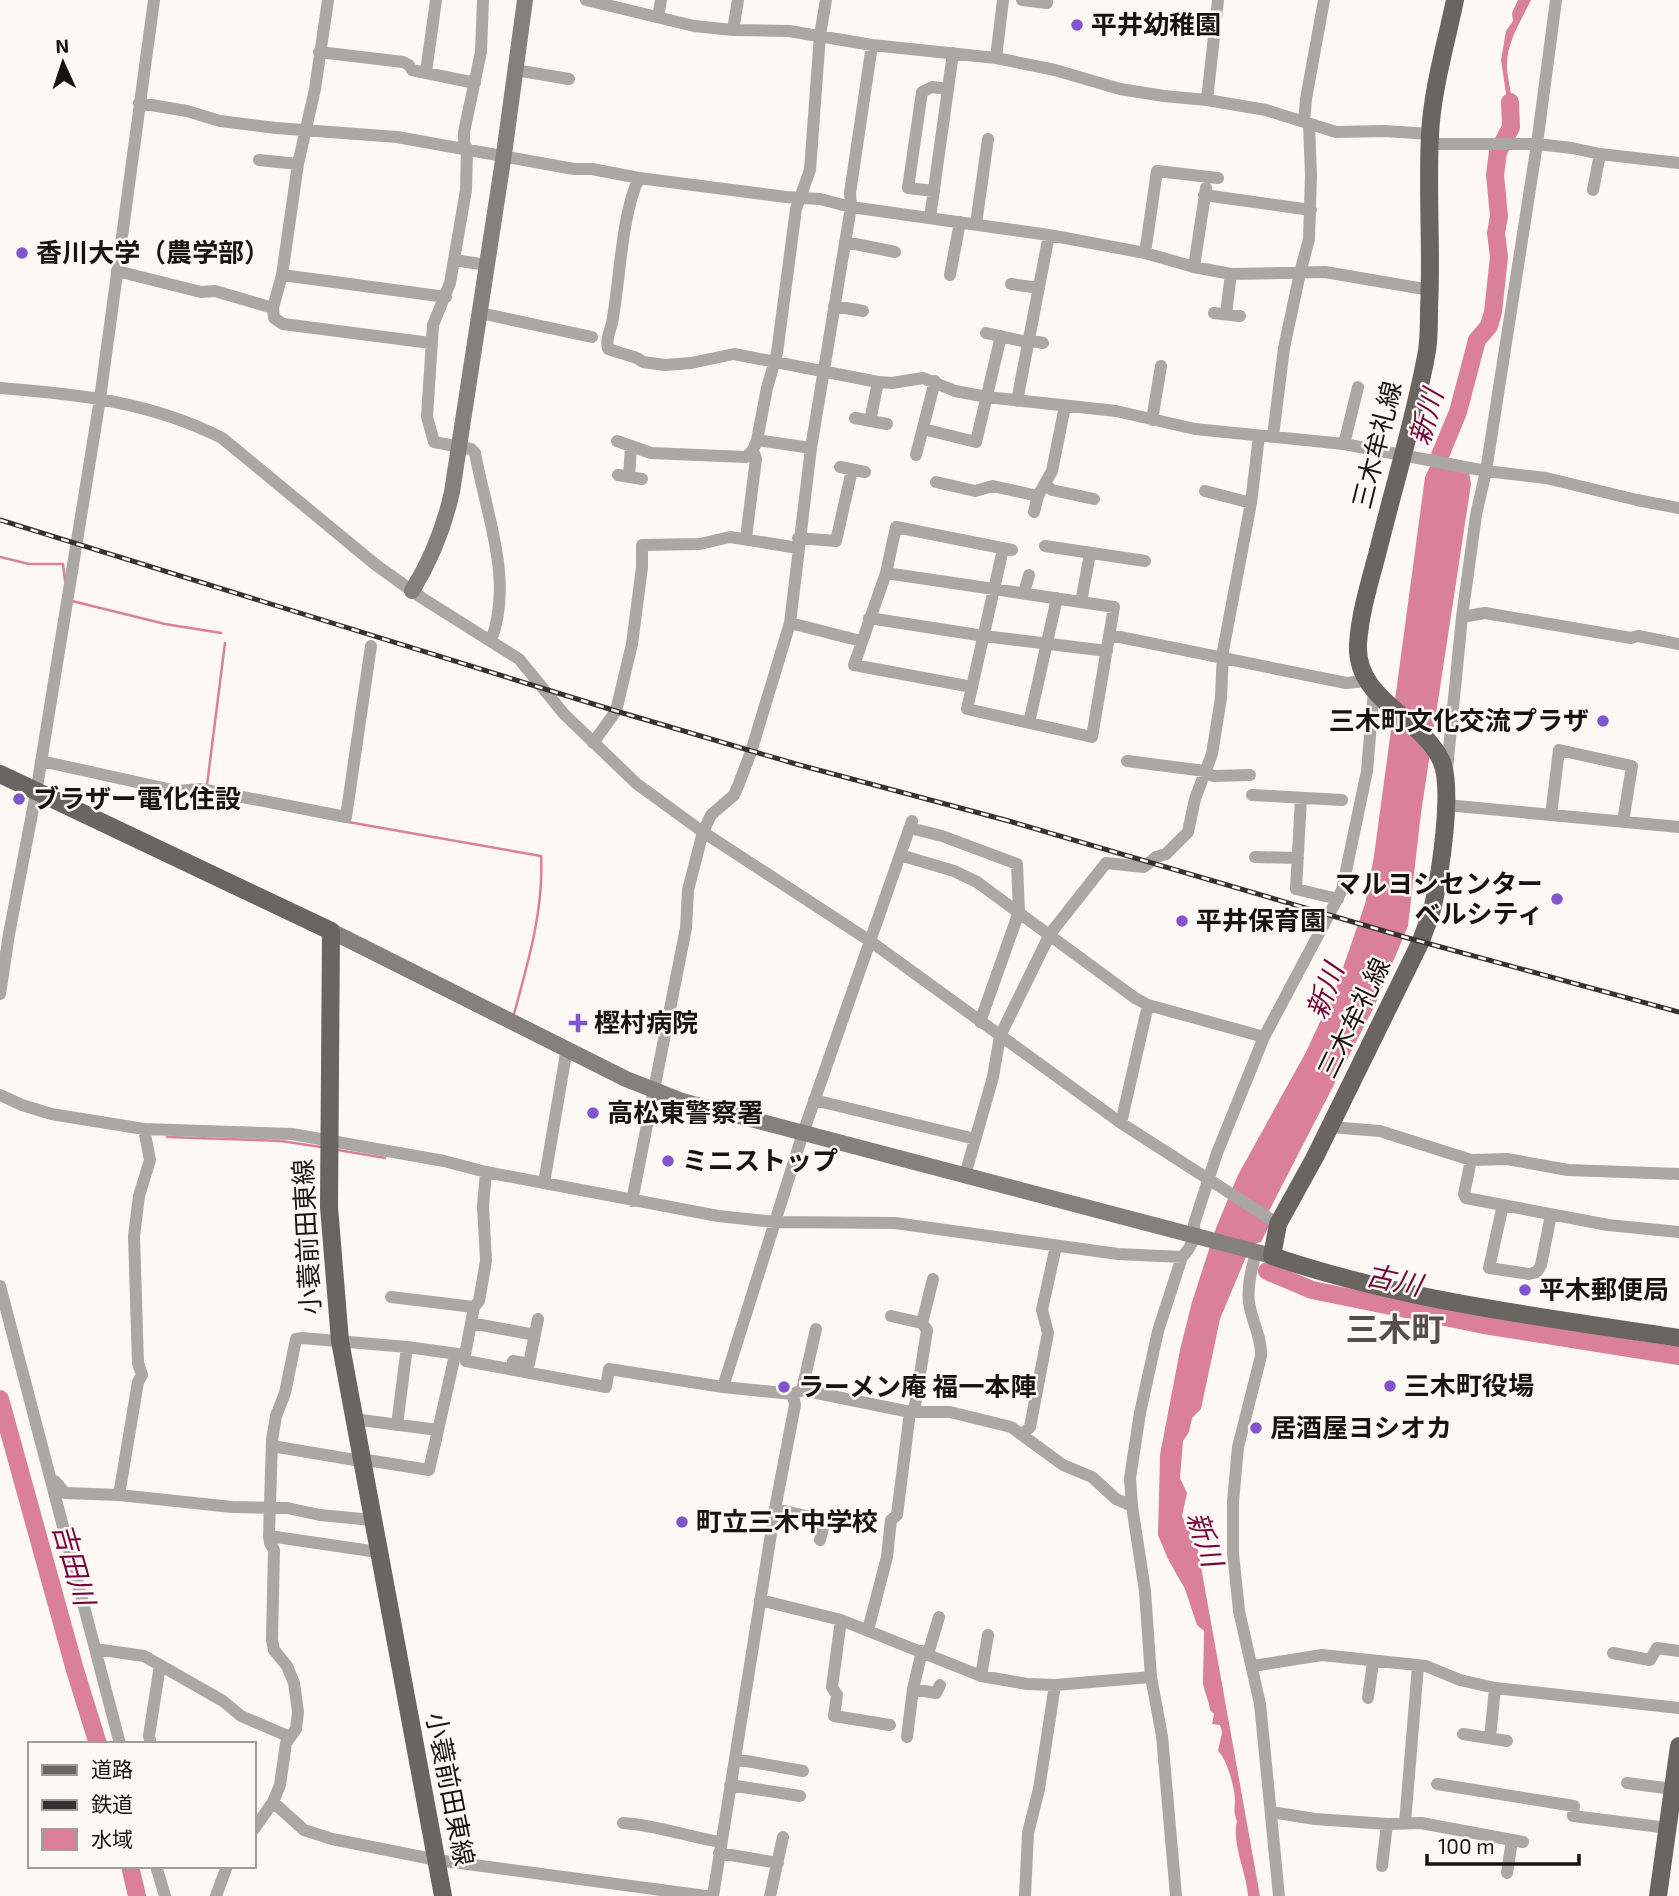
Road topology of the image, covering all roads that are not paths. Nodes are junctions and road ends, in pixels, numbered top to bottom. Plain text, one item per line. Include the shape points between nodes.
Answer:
1 (154, 0) edge
2 (328, 0) edge
3 (436, 0) edge
4 (483, 0) edge
5 (525, 0) edge
6 (586, 0) edge
7 (661, 0) edge
8 (738, 0) edge
9 (826, 0) edge
10 (1003, 0) edge
11 (1022, 0) edge
12 (1047, 0) edge
13 (1219, 0) edge
14 (1324, 0) edge
15 (1455, 0) edge
16 (1556, 0) edge
17 (658, 17) junction
18 (733, 30) junction
19 (820, 35) junction
20 (872, 45) junction
21 (319, 52) junction
22 (953, 53) junction
23 (996, 58) junction
24 (515, 70) junction
25 (426, 72) junction
26 (569, 79) dead end
27 (475, 83) junction
28 (948, 89) junction
29 (1207, 100) junction
30 (139, 103) junction
31 (1307, 123) junction
32 (305, 132) junction
33 (988, 139) dead end
34 (1430, 139) junction
35 (1534, 144) junction
36 (466, 147) junction
37 (1600, 154) junction
38 (504, 155) junction
39 (259, 160) dead end
40 (1679, 163) edge
41 (298, 164) junction
42 (639, 178) junction
43 (1593, 190) dead end
44 (934, 191) junction
45 (1205, 195) junction
46 (801, 197) junction
47 (850, 207) junction
48 (1311, 209) junction
49 (930, 218) junction
50 (960, 222) junction
51 (976, 224) junction
52 (1049, 234) junction
53 (845, 242) junction
54 (895, 252) dead end
55 (1145, 253) junction
56 (454, 260) junction
57 (487, 265) junction
58 (1194, 267) junction
59 (117, 271) junction
60 (1300, 273) junction
61 (1231, 274) junction
62 (282, 275) junction
63 (950, 275) dead end
64 (1011, 284) dead end
65 (1430, 290) junction
66 (1042, 292) junction
67 (446, 297) junction
68 (834, 306) junction
69 (273, 307) junction
70 (863, 311) dead end
71 (480, 313) junction
72 (1240, 316) dead end
73 (986, 333) dead end
74 (1001, 336) junction
75 (592, 337) dead end
76 (1028, 341) junction
77 (431, 343) junction
78 (1043, 343) dead end
79 (775, 362) junction
80 (1161, 366) dead end
81 (823, 372) junction
82 (935, 381) junction
83 (878, 382) junction
84 (1359, 387) dead end
85 (0, 388) edge
86 (987, 397) junction
87 (100, 399) junction
88 (1017, 401) junction
89 (1065, 407) junction
90 (855, 418) dead end
91 (1152, 419) junction
92 (870, 421) junction
93 (887, 424) dead end
94 (923, 429) junction
95 (1259, 436) junction
96 (1273, 436) junction
97 (617, 441) dead end
98 (1344, 444) junction
99 (755, 445) junction
100 (458, 446) junction
101 (631, 446) junction
102 (811, 448) junction
103 (916, 456) dead end
104 (1409, 456) junction
105 (1486, 471) junction
106 (865, 472) dead end
107 (642, 479) dead end
108 (936, 482) dead end
109 (1046, 485) junction
110 (1205, 491) dead end
111 (1038, 496) junction
112 (1094, 499) dead end
113 (1251, 503) junction
114 (1679, 508) edge
115 (1034, 512) dead end
116 (746, 538) junction
117 (798, 543) junction
118 (1045, 546) dead end
119 (1090, 554) junction
120 (1145, 561) dead end
121 (886, 573) junction
122 (1029, 575) dead end
123 (994, 589) junction
124 (412, 591) junction
125 (1024, 593) junction
126 (1057, 598) junction
127 (1081, 602) junction
128 (1462, 617) junction
129 (869, 618) junction
130 (790, 623) junction
131 (1110, 635) junction
132 (984, 636) junction
133 (491, 641) junction
134 (861, 641) junction
135 (1046, 644) junction
136 (1679, 644) edge
137 (372, 646) dead end
138 (1107, 651) junction
139 (1224, 659) junction
140 (972, 687) junction
141 (1375, 691) junction
142 (1029, 723) junction
143 (593, 743) junction
144 (41, 761) junction
145 (1127, 761) dead end
146 (1205, 771) junction
147 (0, 774) edge
148 (1250, 775) dead end
149 (1447, 780) junction
150 (36, 793) junction
151 (1252, 795) dead end
152 (1301, 798) junction
153 (1342, 800) dead end
154 (1446, 805) junction
155 (1551, 815) junction
156 (1622, 822) junction
157 (1679, 827) edge
158 (703, 832) junction
159 (900, 855) junction
160 (1255, 857) dead end
161 (1298, 858) junction
162 (1338, 898) junction
163 (1019, 912) junction
164 (331, 931) junction
165 (1050, 934) junction
166 (870, 941) junction
167 (0, 994) edge
168 (1148, 1005) junction
169 (980, 1022) junction
170 (1000, 1036) junction
171 (1264, 1037) junction
172 (567, 1048) junction
173 (653, 1090) junction
174 (0, 1095) edge
175 (814, 1100) junction
176 (1121, 1123) junction
177 (1330, 1127) junction
178 (144, 1129) junction
179 (803, 1133) junction
180 (975, 1139) junction
181 (328, 1140) junction
182 (1471, 1160) junction
183 (486, 1172) junction
184 (1679, 1174) edge
185 (965, 1175) junction
186 (1208, 1179) junction
187 (544, 1182) junction
188 (632, 1201) junction
189 (1503, 1205) junction
190 (1550, 1215) junction
191 (775, 1222) junction
192 (1275, 1222) junction
193 (1679, 1233) edge
194 (1195, 1236) junction
195 (1056, 1246) junction
196 (1260, 1253) junction
197 (1182, 1257) junction
198 (933, 1279) dead end
199 (0, 1286) edge
200 (391, 1297) dead end
201 (474, 1307) junction
202 (891, 1316) dead end
203 (538, 1319) dead end
204 (471, 1323) junction
205 (922, 1323) junction
206 (5, 1325) edge
207 (816, 1329) dead end
208 (535, 1335) junction
209 (1679, 1338) edge
210 (340, 1341) junction
211 (407, 1347) junction
212 (462, 1354) junction
213 (723, 1387) junction
214 (798, 1392) junction
215 (912, 1412) junction
216 (353, 1419) junction
217 (397, 1425) junction
218 (438, 1430) junction
219 (1022, 1435) junction
220 (272, 1446) junction
221 (361, 1460) junction
222 (51, 1476) junction
223 (119, 1495) junction
224 (1132, 1506) junction
225 (271, 1507) junction
226 (775, 1509) junction
227 (372, 1521) junction
228 (269, 1536) junction
229 (820, 1540) dead end
230 (379, 1552) junction
231 (760, 1600) junction
232 (939, 1617) dead end
233 (841, 1620) junction
234 (868, 1630) junction
235 (988, 1635) dead end
236 (95, 1649) junction
237 (1679, 1651) edge
238 (925, 1652) junction
239 (1613, 1653) dead end
240 (1373, 1662) junction
241 (160, 1665) junction
242 (1253, 1666) junction
243 (1418, 1666) junction
244 (981, 1676) junction
245 (1151, 1677) junction
246 (940, 1685) dead end
247 (1055, 1685) junction
248 (1495, 1688) junction
249 (913, 1689) junction
250 (1367, 1698) dead end
251 (1679, 1708) edge
252 (890, 1725) dead end
253 (1463, 1734) dead end
254 (290, 1737) junction
255 (907, 1737) dead end
256 (1490, 1738) junction
257 (1507, 1741) dead end
258 (119, 1742) edge
259 (150, 1742) edge
260 (1679, 1746) edge
261 (735, 1759) junction
262 (803, 1771) dead end
263 (1628, 1783) dead end
264 (1437, 1784) dead end
265 (730, 1785) junction
266 (1673, 1789) junction
267 (800, 1796) dead end
268 (273, 1802) junction
269 (1271, 1812) junction
270 (623, 1823) dead end
271 (1405, 1823) junction
272 (1387, 1824) junction
273 (256, 1826) edge
274 (1668, 1828) junction
275 (783, 1837) dead end
276 (720, 1847) junction
277 (437, 1860) junction
278 (778, 1863) junction
279 (1382, 1866) dead end
280 (157, 1868) edge
281 (226, 1868) edge
282 (1507, 1873) dead end
283 (165, 1896) edge
284 (216, 1896) edge
285 (443, 1896) edge
286 (706, 1896) edge
287 (713, 1896) edge
288 (770, 1896) edge
289 (1025, 1896) edge
290 (1177, 1896) edge
291 (1279, 1896) edge
292 (1658, 1896) edge

1 - 30 street
2 - 21 street
3 - 25 street
4 - 27 street
5 - 24 street
6 - 17 street
7 - 17 street
8 - 18 street
9 - 19 street
10 - 23 street
11 - 12 street
13 - 29 street
14 - 31 street via 1306,99
15 - 34 main road, 三木牟礼線
16 - 35 street
17 - 18 street
18 - 19 street
19 - 20 street
19 - 46 street via 810,170
20 - 22 street
20 - 47 street
21 - 25 street via 403,62 412,70
21 - 32 street
22 - 23 street
22 - 28 street
23 - 29 street via 1120,89
24 - 26 street
24 - 38 street
25 - 27 street
27 - 36 street via 464,132
28 - 44 street
28 - 44 street via 932,87 922,92 908,188
29 - 31 street
30 - 32 street via 220,121
30 - 59 street
31 - 34 street via 1336,132 1384,131
31 - 48 street
32 - 36 street via 397,136
32 - 41 street
33 - 51 street
34 - 35 street
34 - 65 main road, 三木牟礼線
35 - 37 street
35 - 105 street
36 - 38 street
36 - 56 street via 466,190
37 - 40 street
37 - 43 street
38 - 42 street
38 - 57 street
39 - 41 street
41 - 62 street
42 - 46 street
42 - 79 street via 629,212 608,349 665,365 734,354
44 - 49 street
45 - 48 street
45 - 55 street via 1212,178 1157,171
45 - 58 street
46 - 47 street
46 - 79 street
47 - 49 street
47 - 53 street
48 - 60 street via 1310,239
49 - 50 street
50 - 51 street
50 - 63 street
51 - 52 street
52 - 55 street
52 - 66 street
53 - 54 street
53 - 68 street
55 - 58 street
56 - 57 street
56 - 67 street
57 - 71 street
58 - 61 street
59 - 69 street
59 - 87 street
60 - 61 street
60 - 65 street via 1325,272
60 - 96 street via 1284,348
61 - 72 street via 1220,314
62 - 67 street
62 - 69 street
64 - 66 street
65 - 104 main road, 三木牟礼線 via 1427,349
66 - 76 street
67 - 77 street via 433,325
68 - 70 street
68 - 81 street
69 - 77 street via 274,318 283,324
71 - 75 street
71 - 100 street
73 - 74 street
74 - 76 street
74 - 86 street
76 - 78 street
76 - 88 street
77 - 100 street via 430,433 434,442
79 - 81 street
79 - 99 street
80 - 91 street
81 - 83 street
81 - 102 street
82 - 83 street
82 - 86 street via 955,391
82 - 94 street
83 - 92 street
84 - 98 street
85 - 87 street
86 - 88 street
86 - 94 street via 976,442
87 - 124 street via 163,414 222,438
87 - 144 street
88 - 89 street
89 - 91 street
89 - 109 street
90 - 92 street
91 - 95 street
92 - 93 street
94 - 103 street
95 - 96 street
95 - 113 street
96 - 98 street
97 - 101 street
98 - 104 street
99 - 101 street via 746,457 651,453
99 - 102 street
99 - 116 street
100 - 124 street via 447,512 427,566
100 - 133 street via 475,453 498,563 499,621
101 - 107 street via 624,476
102 - 117 street
104 - 105 street
104 - 141 main road, 三木牟礼線 via 1361,620 1359,659
105 - 114 street via 1546,478
105 - 128 street
106 - 117 street via 846,468 836,541
108 - 111 street via 975,491 994,481
109 - 111 street
109 - 112 street
110 - 113 street
111 - 115 street
113 - 139 street
116 - 117 street
116 - 143 street via 642,545 632,644 616,711
117 - 130 street
118 - 119 street
119 - 120 street
119 - 127 street
121 - 123 street
121 - 123 street via 896,527 1007,549
121 - 129 street
122 - 125 street
123 - 125 street
123 - 132 street
124 - 133 street
125 - 126 street
126 - 127 street
126 - 135 street
127 - 131 street via 1114,607
128 - 136 street via 1485,613
128 - 149 street
129 - 132 street
129 - 134 street
130 - 134 street
130 - 158 street via 738,786 711,815
131 - 138 street
131 - 139 street
132 - 135 street
132 - 140 street
133 - 143 street via 519,659
134 - 140 street via 854,665
135 - 138 street
135 - 142 street
137 - 144 street via 346,817 201,789 177,791
138 - 142 street via 1092,737
139 - 141 street
139 - 146 street via 1212,754
140 - 142 street via 967,709
141 - 149 main road, 三木牟礼線 via 1433,745
141 - 162 street via 1367,771
143 - 158 street via 637,784
144 - 150 street
145 - 146 street
146 - 148 street via 1213,776
146 - 165 street via 1188,832 1166,854 1144,867 1105,863
147 - 150 main road
149 - 154 main road, 三木牟礼線
150 - 164 main road
150 - 167 street
151 - 152 street
152 - 153 street
152 - 161 street
154 - 155 street
154 - 177 main road, 三木牟礼線 via 1433,907 1421,941
155 - 156 street
155 - 156 street via 1559,750 1632,766
156 - 157 street
158 - 166 street
158 - 173 street via 688,890 686,928
159 - 163 street via 977,882
159 - 163 street via 911,825 1017,864
159 - 166 street
160 - 161 street
161 - 162 street via 1296,889
162 - 171 street
163 - 165 street
163 - 169 street
164 - 172 street
164 - 181 main road, 小蓑前田東線
165 - 168 street
165 - 170 street
166 - 169 street
166 - 175 street
168 - 171 street
168 - 176 street
169 - 170 street
170 - 176 street
170 - 180 street
171 - 186 street
172 - 173 street
172 - 187 street
173 - 179 street
173 - 188 street
174 - 178 street via 51,1114
175 - 179 street
175 - 180 street
176 - 186 street
177 - 182 street via 1380,1131
177 - 192 main road, 三木牟礼線
178 - 181 street via 245,1131
178 - 223 street via 150,1160 134,1236 142,1375
179 - 185 street
179 - 191 street
180 - 185 street
181 - 183 street
181 - 210 main road, 小蓑前田東線
182 - 184 street
182 - 189 street via 1466,1198
183 - 187 street
183 - 201 street via 486,1261
185 - 194 street
186 - 192 street
186 - 194 street via 1194,1224
187 - 188 street
188 - 191 street
189 - 190 street
189 - 190 street via 1489,1268 1537,1272
190 - 193 street
191 - 195 street via 895,1223
191 - 213 street
192 - 196 main road, 三木牟礼線
194 - 196 street
194 - 197 street
195 - 197 street
195 - 219 street via 1042,1310 1048,1333 1030,1427
196 - 209 main road via 1350,1281 1428,1298
196 - 242 street via 1250,1274 1249,1302 1261,1356 1238,1447 1233,1531 1239,1611
197 - 224 street via 1158,1331 1140,1413 1130,1478
198 - 205 street
199 - 206 street
200 - 201 street
201 - 204 street
202 - 205 street
203 - 208 street
204 - 208 street
204 - 212 street
205 - 215 street via 927,1330
206 - 222 street
207 - 214 street
208 - 212 street via 529,1364
210 - 211 street
210 - 216 main road, 小蓑前田東線
210 - 220 street via 296,1339
211 - 212 street
211 - 217 street
212 - 213 street via 466,1360 607,1387 609,1369
212 - 218 street
213 - 214 street
214 - 215 street
214 - 226 street
215 - 219 street via 950,1412 1011,1427
215 - 234 street via 897,1515 891,1520 887,1557
216 - 217 street
216 - 221 main road, 小蓑前田東線
217 - 218 street
218 - 221 street via 429,1470
219 - 224 street via 1063,1465 1093,1476 1116,1499
220 - 221 street
220 - 225 street
221 - 227 main road, 小蓑前田東線
222 - 223 street via 65,1493
222 - 236 street
223 - 225 street
224 - 245 street via 1145,1591
225 - 227 street
225 - 228 street
226 - 229 street via 825,1520
226 - 231 street
227 - 230 main road, 小蓑前田東線
228 - 230 street
228 - 254 street via 274,1550 272,1640 294,1683 298,1712
230 - 277 main road, 小蓑前田東線
231 - 233 street
231 - 261 street
232 - 238 street
233 - 234 street
233 - 252 street via 831,1687 837,1695 834,1716
234 - 238 street
235 - 244 street
236 - 241 street via 144,1656
236 - 258 street
237 - 239 street via 1657,1648 1650,1660
238 - 244 street
238 - 249 street
240 - 242 street via 1322,1655
240 - 243 street
240 - 250 street
241 - 254 street via 241,1716
241 - 259 street
242 - 269 street
243 - 248 street
243 - 271 street
244 - 247 street
245 - 247 street
245 - 290 street via 1162,1736
246 - 249 street via 936,1693
247 - 289 street via 1028,1833
248 - 251 street
248 - 256 street
249 - 255 street
253 - 256 street
254 - 268 street
256 - 257 street
260 - 266 main road
261 - 262 street
261 - 265 street
263 - 266 street
264 - 274 street via 1574,1806 1573,1816
265 - 267 street
265 - 276 street
266 - 274 main road
268 - 273 street
268 - 277 street via 304,1830
269 - 272 street
269 - 291 street
270 - 276 street via 654,1825
271 - 272 street
271 - 282 street via 1518,1841
272 - 279 street
274 - 292 main road
275 - 278 street
276 - 278 street
276 - 287 street
277 - 285 main road, 小蓑前田東線
277 - 286 street
278 - 288 street
280 - 283 street
281 - 284 street

